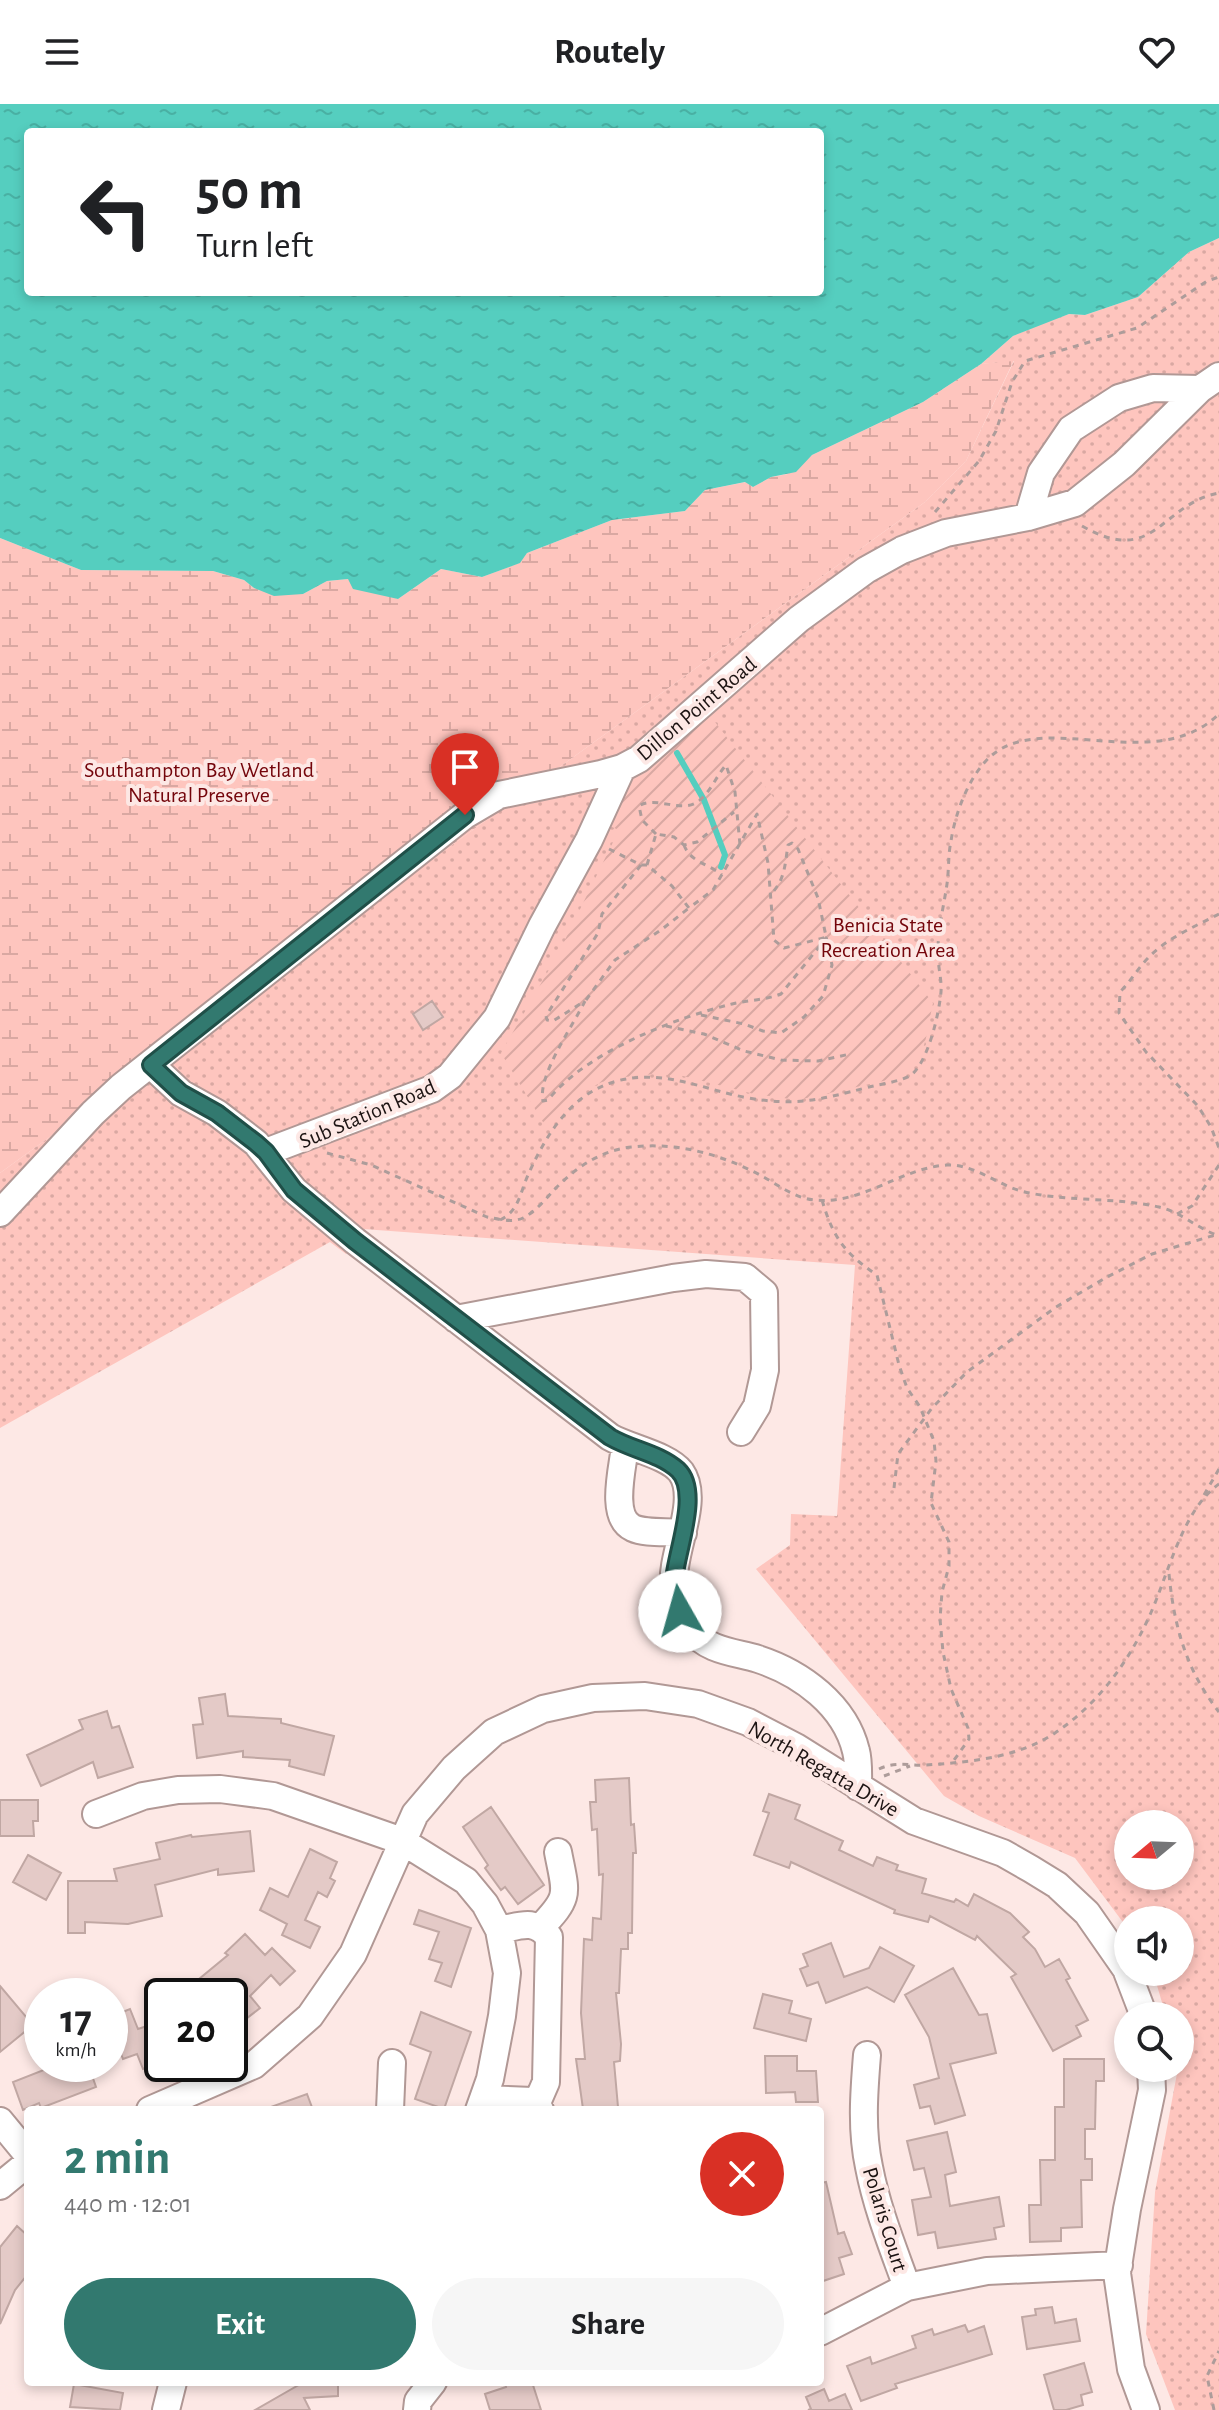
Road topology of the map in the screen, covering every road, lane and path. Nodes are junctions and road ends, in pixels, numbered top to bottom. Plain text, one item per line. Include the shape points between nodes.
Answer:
1 (1219, 277) edge
2 (1209, 382) edge
3 (1219, 493) edge
4 (1061, 507) junction
5 (1028, 517) junction
6 (929, 520) dead end
7 (1219, 714) edge
8 (622, 768) junction
9 (735, 812) junction
10 (656, 834) junction
11 (589, 840) junction
12 (684, 845) junction
13 (740, 845) junction
14 (641, 865) junction
15 (647, 865) junction
16 (722, 875) junction
17 (771, 894) junction
18 (689, 908) junction
19 (1219, 914) edge
20 (827, 937) junction
21 (585, 1001) junction
22 (697, 1014) junction
23 (662, 1025) junction
24 (850, 1054) dead end
25 (151, 1065) junction
26 (1219, 1148) edge
27 (266, 1152) junction
28 (327, 1153) dead end
29 (1219, 1165) edge
30 (822, 1200) junction
31 (0, 1213) edge
32 (1177, 1214) junction
33 (500, 1220) junction
34 (1217, 1236) edge
35 (456, 1319) junction
36 (925, 1417) junction
37 (741, 1432) dead end
38 (625, 1446) junction
39 (1219, 1469) edge
40 (1219, 1484) edge
41 (894, 1488) dead end
42 (1200, 1502) junction
43 (683, 1533) junction
44 (1168, 1570) junction
45 (1219, 1712) edge
46 (952, 1763) junction
47 (858, 1787) junction
48 (96, 1814) dead end
49 (402, 1841) junction
50 (558, 1852) dead end
51 (541, 1927) junction
52 (499, 1930) junction
53 (1139, 2002) edge
54 (867, 2055) dead end
55 (392, 2063) dead end
56 (1152, 2082) edge
57 (481, 2104) edge
58 (159, 2106) edge
59 (390, 2106) edge
60 (536, 2106) edge
61 (539, 2106) edge
62 (0, 2121) edge
63 (24, 2150) edge
64 (24, 2166) edge
65 (0, 2186) edge
66 (1119, 2265) junction
67 (907, 2287) junction
68 (824, 2330) edge
69 (1219, 2351) edge
70 (172, 2386) edge
71 (430, 2386) edge
72 (166, 2410) edge
73 (417, 2410) edge
74 (1146, 2410) edge
75 (1214, 2410) edge

1 - 6 path via 1137,328 1025,361 979,461
2 - 4 street, Dillon Point Road via 1124,464 1087,495
2 - 5 street via 1119,398 1071,429 1041,473
3 - 4 path via 1132,540 1118,541 1085,528
4 - 5 street, Dillon Point Road
5 - 8 street, Dillon Point Road via 946,533 866,570 799,619 639,759
7 - 33 path via 1173,739 1118,744 1026,740 997,751 984,763 954,826 937,952 940,1001 923,1059 910,1076 793,1103 677,1079 617,1081 587,1095 560,1118 514,1210
8 - 11 street, Sub Station Road
8 - 25 street, Dillon Point Road via 499,795 465,815
9 - 10 path via 726,765 699,802 642,803 642,820
9 - 12 path via 697,842
9 - 13 path
10 - 12 path
10 - 15 path
11 - 14 path
11 - 27 street, Sub Station Road via 497,1018 450,1076 432,1089
12 - 16 path via 690,857
13 - 16 path
13 - 17 path via 757,814
14 - 15 path
14 - 21 path via 602,914 598,933 547,1020
15 - 18 path
16 - 18 path via 713,890
17 - 20 path via 772,933 779,945 795,947
17 - 20 path via 779,886 792,843 818,898
18 - 21 path via 615,960
19 - 26 path via 1148,958 1120,992 1119,1013 1146,1052 1198,1106
20 - 22 path via 781,994
20 - 22 path via 832,965 826,990 804,1017 781,1033
21 - 23 path via 545,1081 543,1101 579,1071
22 - 23 path
23 - 24 path via 781,1060 818,1061
25 - 27 street via 181,1093 217,1113
25 - 31 street, Dillon Point Road via 93,1113
27 - 35 street via 294,1190
28 - 33 path via 371,1165
29 - 32 path via 1192,1206
30 - 32 path via 850,1198 913,1172 952,1165 1021,1191 1124,1201
30 - 33 path via 797,1196 713,1155 670,1145 627,1147 570,1173 523,1218
30 - 36 path via 839,1241 854,1260 877,1275 899,1365
32 - 34 path
34 - 36 path via 1152,1254 1056,1307 967,1372
35 - 37 street via 673,1278 745,1277 764,1293 765,1370 757,1406
35 - 38 street
36 - 41 path via 898,1454
36 - 46 path via 936,1461 931,1503 949,1542 940,1619 943,1652 969,1739
38 - 43 street via 658,1457 681,1473 686,1492
38 - 43 street via 618,1510 625,1521 634,1528
39 - 42 path
40 - 42 path
42 - 44 path
43 - 47 street via 673,1583 680,1611 694,1634 715,1648 787,1671 829,1701 856,1752
44 - 45 path via 1172,1610 1185,1654
44 - 46 path via 1126,1661 1086,1709 1032,1746
46 - 47 path via 891,1764
47 - 49 street, North Regatta Drive via 760,1728 698,1704 645,1696 593,1698 543,1709 494,1732 415,1814
47 - 53 street, North Regatta Drive via 914,1821 1003,1853 1057,1885 1087,1913 1126,1969
48 - 49 street via 143,1796 220,1789 273,1796
49 - 52 street via 466,1881
49 - 58 street, North Regatta Drive via 353,1954 310,2016 254,2065
50 - 51 street via 565,1896
51 - 52 street
51 - 61 street via 549,1937 546,2082
52 - 57 street via 507,1973
54 - 67 street, Polaris Court via 863,2107 868,2165
55 - 59 street
56 - 66 street
57 - 60 street via 532,2101
62 - 63 street
64 - 65 street
66 - 67 street via 987,2271
66 - 74 street via 1131,2369
67 - 68 street
69 - 75 path via 1207,2376
70 - 72 street
71 - 73 street

